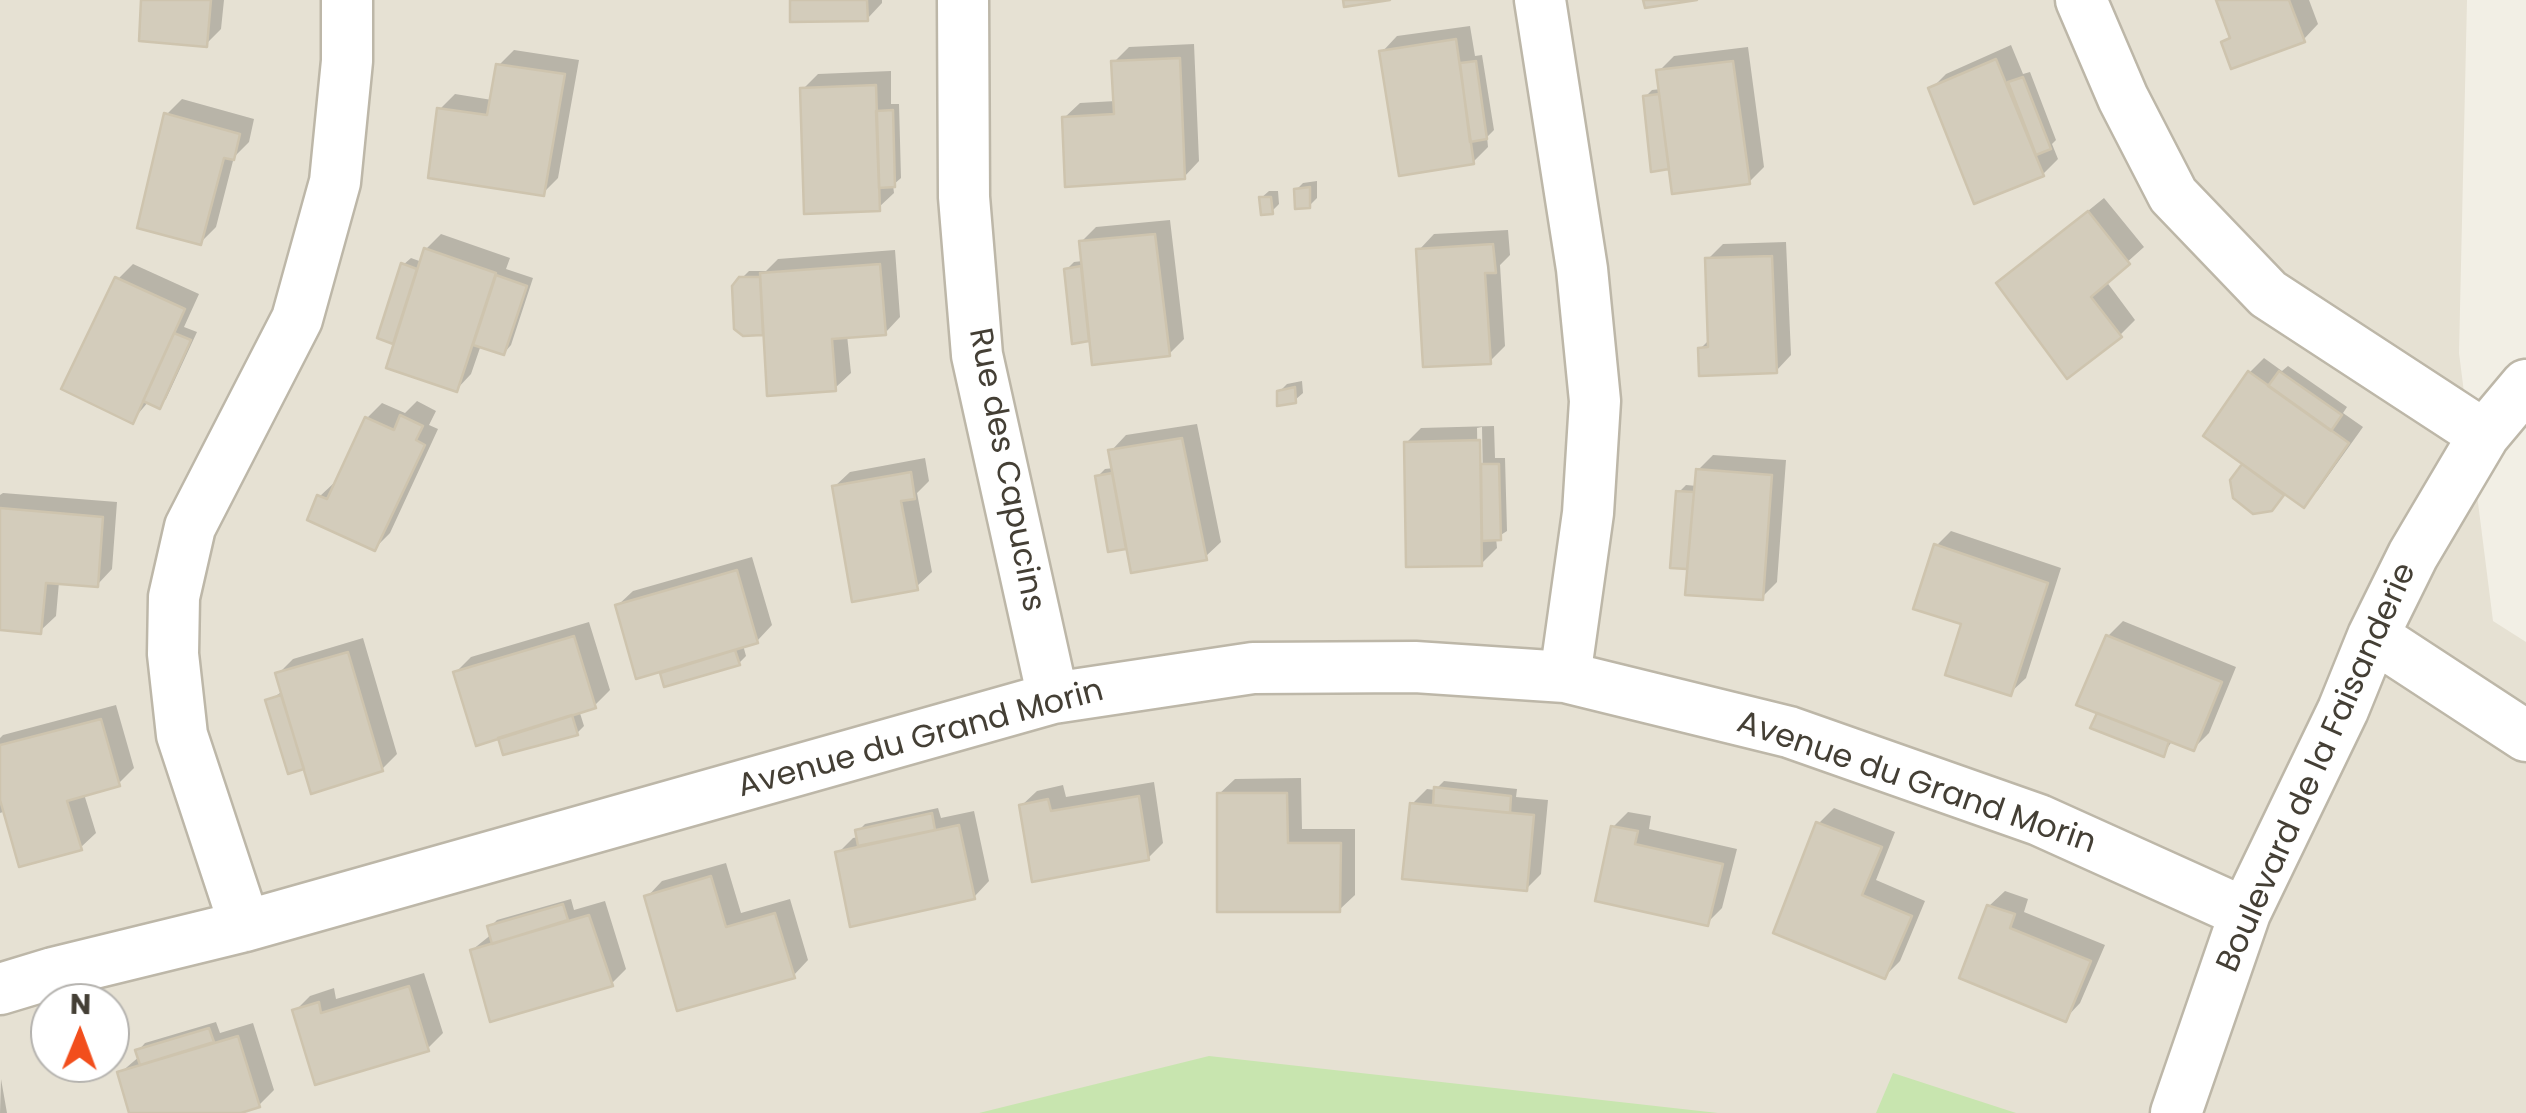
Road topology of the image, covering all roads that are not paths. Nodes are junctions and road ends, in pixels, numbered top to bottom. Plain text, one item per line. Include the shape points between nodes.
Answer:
1 (347, 0) edge
2 (963, 0) edge
3 (1540, 0) edge
4 (2081, 0) edge
5 (2526, 386) edge
6 (2484, 435) junction
7 (2374, 636) junction
8 (1564, 677) junction
9 (1053, 698) junction
10 (2526, 736) edge
11 (2245, 913) junction
12 (245, 926) junction
13 (0, 990) edge
14 (2176, 1113) edge

1 - 12 street via 335,182 296,319 190,526 174,598 182,736
2 - 9 street, Rue des Capucins via 964,197 977,355
3 - 8 street via 1582,269 1595,402 1588,513
4 - 6 street via 2172,195 2268,294
5 - 6 street, Boulevard de la Faisanderie
6 - 7 street, Boulevard de la Faisanderie
7 - 10 street
7 - 11 street, Boulevard de la Faisanderie
8 - 9 street, Avenue du Grand Morin via 1414,667 1253,668
8 - 11 street, Avenue du Grand Morin via 1790,732 2039,820
9 - 12 street, Avenue du Grand Morin
11 - 14 street, Boulevard de la Faisanderie
12 - 13 street, Avenue du Grand Morin

